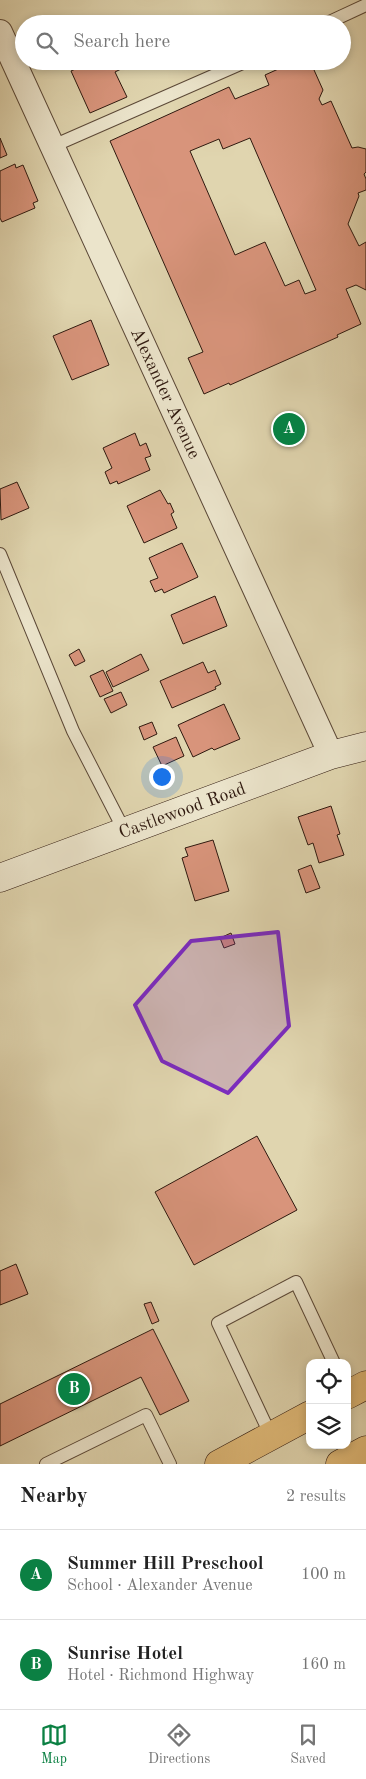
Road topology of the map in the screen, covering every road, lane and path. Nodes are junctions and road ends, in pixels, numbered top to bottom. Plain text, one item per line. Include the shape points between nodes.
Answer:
1 (366, 6) edge
2 (346, 15) edge
3 (0, 32) edge
4 (15, 64) edge
5 (18, 70) edge
6 (226, 70) edge
7 (53, 146) junction
8 (0, 554) edge
9 (366, 746) edge
10 (331, 755) junction
11 (125, 832) junction
12 (0, 878) edge
13 (332, 1359) edge
14 (306, 1417) edge
15 (271, 1436) junction
16 (366, 1450) edge
17 (46, 1464) edge
18 (170, 1464) edge
19 (219, 1464) edge
20 (340, 1464) edge

1 - 2 lane
3 - 4 street, Alexander Avenue
5 - 7 street, Alexander Avenue
6 - 7 lane
7 - 10 street, Alexander Avenue
8 - 11 lane via 73,731
9 - 10 street, Castlewood Road
10 - 11 street, Castlewood Road
11 - 12 street, Castlewood Road
13 - 15 lane via 296,1282 218,1323
14 - 15 main road
15 - 19 main road
16 - 20 main road
17 - 18 lane via 146,1415

